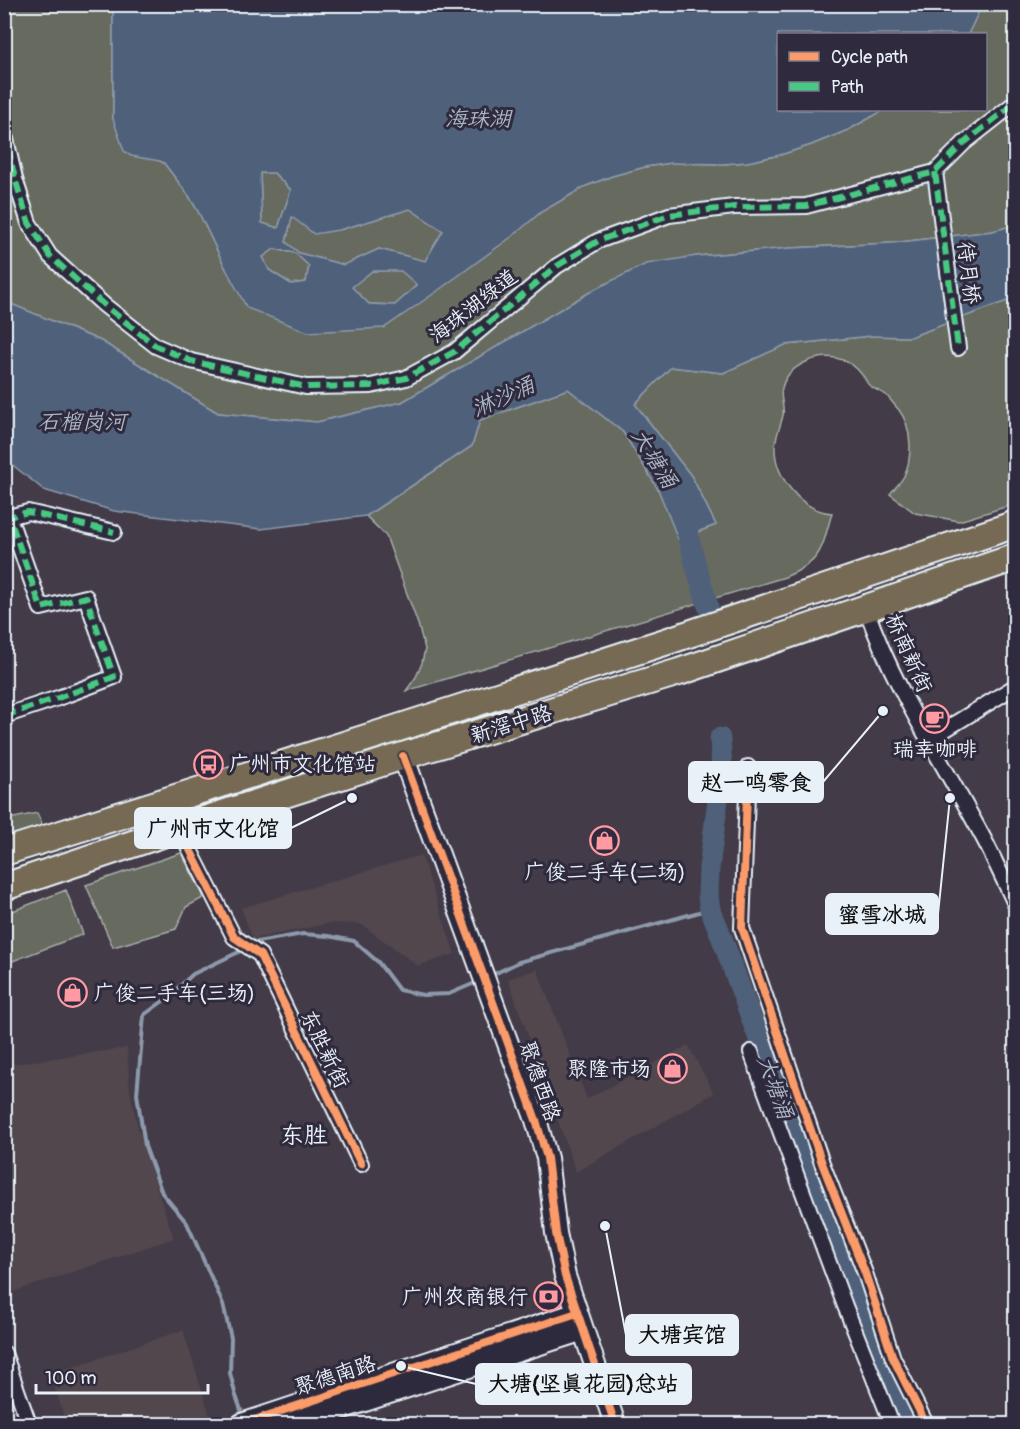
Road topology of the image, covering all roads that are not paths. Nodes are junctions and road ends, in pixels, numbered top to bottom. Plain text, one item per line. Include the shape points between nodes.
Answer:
1 (1016, 102) edge
2 (4, 130) edge
3 (935, 172) junction
4 (958, 348) dead end
5 (5, 518) edge
6 (1016, 524) edge
7 (114, 532) dead end
8 (1016, 557) edge
9 (866, 608) junction
10 (1016, 686) edge
11 (4, 716) edge
12 (928, 740) junction
13 (403, 756) junction
14 (748, 767) dead end
15 (179, 828) junction
16 (4, 852) edge
17 (4, 887) edge
18 (1016, 906) edge
19 (751, 1052) dead end
20 (360, 1164) dead end
21 (580, 1321) junction
22 (4, 1353) edge
23 (30, 1425) edge
24 (242, 1425) edge
25 (294, 1425) edge
26 (615, 1425) edge
27 (892, 1425) edge
28 (926, 1425) edge

1 - 3 street
2 - 3 street, 海珠湖绿道 via 29,224 50,256 104,305 156,346 191,361 306,387 371,386 406,378 454,352 557,266 598,241 669,215 734,207 806,206
3 - 4 street, 待月桥
5 - 7 street via 28,512
5 - 11 street via 13,528 40,608 87,597 114,676
6 - 16 highway, 新滘中路 via 668,641
8 - 9 highway, 新滘中路
9 - 12 street, 桥南新街
9 - 13 highway, 新滘中路 via 679,672
10 - 12 street
12 - 18 street, 桥南新街 via 986,843
13 - 15 highway, 新滘中路
13 - 21 street, 聚德西路 via 536,1120 548,1165 559,1253
14 - 28 street via 741,928 892,1358
15 - 17 highway, 新滘中路
15 - 20 street, 东胜新街 via 234,937 260,955
19 - 27 street
21 - 24 street, 聚德南路
21 - 25 street, 聚德南路 via 511,1353
21 - 26 street, 聚德西路
22 - 23 street

